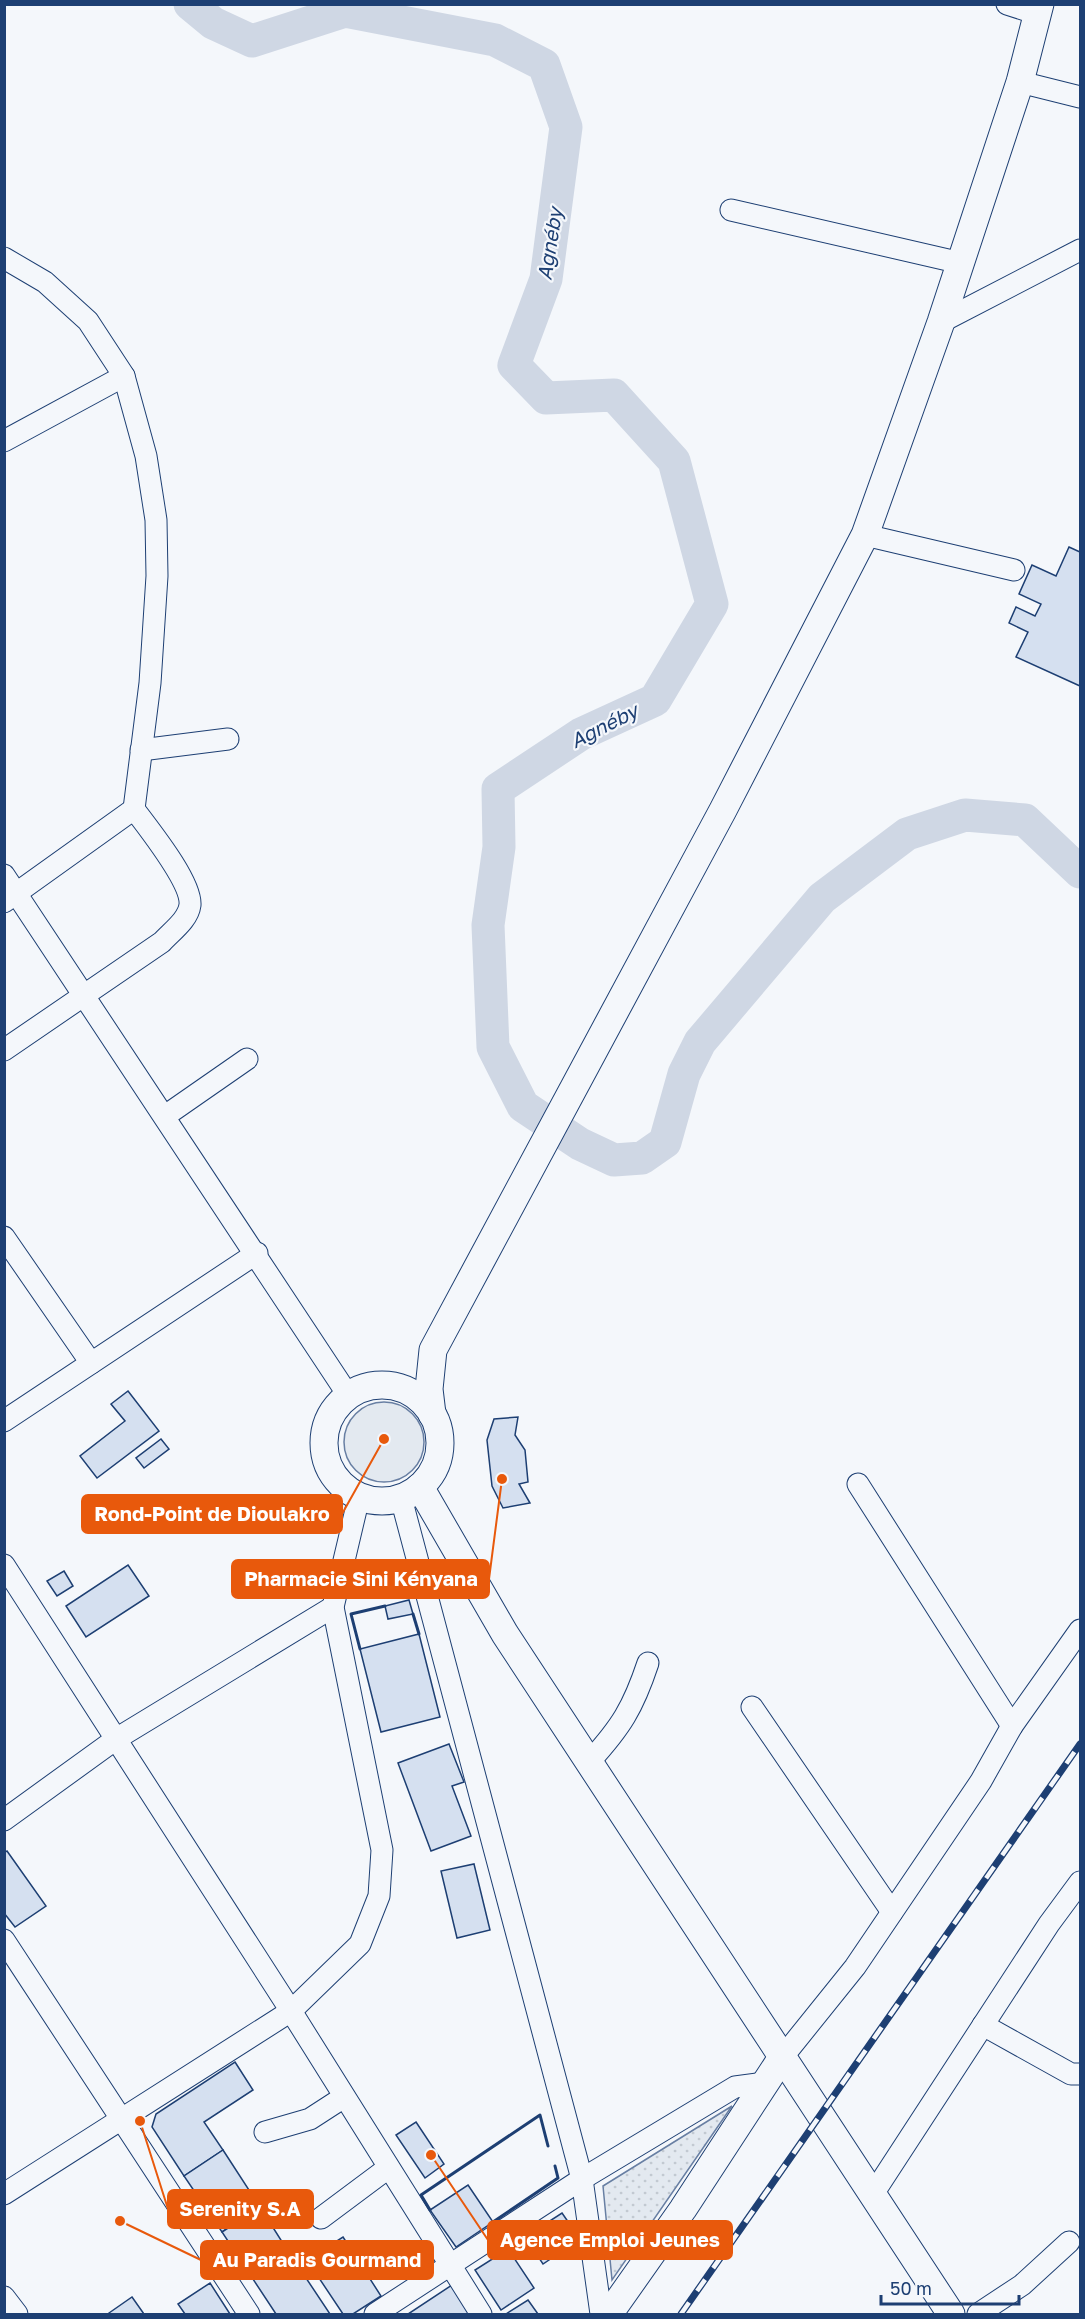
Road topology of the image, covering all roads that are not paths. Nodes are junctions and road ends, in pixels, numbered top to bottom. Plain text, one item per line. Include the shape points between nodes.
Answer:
1 (1007, 4) edge
2 (1039, 9) edge
3 (1020, 82) junction
4 (1080, 97) edge
5 (730, 210) dead end
6 (1080, 250) edge
7 (4, 258) edge
8 (960, 262) junction
9 (941, 322) junction
10 (124, 375) junction
11 (4, 441) edge
12 (865, 535) junction
13 (1014, 570) dead end
14 (228, 739) dead end
15 (141, 750) junction
16 (134, 809) junction
17 (4, 875) edge
18 (11, 898) edge
19 (85, 996) junction
20 (4, 1050) edge
21 (247, 1059) dead end
22 (165, 1116) junction
23 (4, 1237) edge
24 (257, 1253) junction
25 (433, 1350) junction
26 (91, 1363) junction
27 (379, 1384) junction
28 (348, 1395) junction
29 (432, 1414) junction
30 (4, 1421) edge
31 (858, 1484) dead end
32 (410, 1493) junction
33 (359, 1497) junction
34 (4, 1565) edge
35 (333, 1607) junction
36 (1080, 1630) edge
37 (648, 1663) dead end
38 (752, 1707) dead end
39 (1012, 1726) junction
40 (116, 1739) junction
41 (590, 1761) junction
42 (4, 1820) edge
43 (1080, 1882) edge
44 (892, 1912) junction
45 (4, 1940) edge
46 (291, 2011) junction
47 (983, 2025) junction
48 (781, 2059) junction
49 (1080, 2074) edge
50 (765, 2083) junction
51 (344, 2097) junction
52 (120, 2119) junction
53 (265, 2132) dead end
54 (388, 2168) junction
55 (582, 2179) junction
56 (4, 2194) edge
57 (873, 2194) junction
58 (321, 2218) dead end
59 (1069, 2241) dead end
60 (449, 2267) junction
61 (4, 2297) edge
62 (17, 2314) edge
63 (249, 2314) edge
64 (375, 2314) edge
65 (481, 2314) edge
66 (601, 2314) edge
67 (609, 2314) edge
68 (951, 2314) edge
69 (978, 2314) edge

1 - 2 street
2 - 3 main road
3 - 4 street
3 - 8 main road
5 - 8 street
6 - 9 street
7 - 10 street via 45,282 88,321
8 - 9 main road
9 - 12 main road
10 - 11 street
10 - 15 street via 146,456 156,520 157,576
12 - 13 street
12 - 25 main road via 723,810
14 - 15 street
15 - 16 street
16 - 18 street
16 - 19 street via 169,857 187,889 190,905 183,921 162,942
17 - 18 street
18 - 19 street
19 - 20 street
19 - 22 street
21 - 22 street
22 - 24 street
23 - 26 street
24 - 26 street
24 - 28 street
25 - 27 main road via 404,1373
25 - 29 main road via 429,1389
26 - 30 street
27 - 28 main road
27 - 29 main road via 410,1392
28 - 33 main road via 335,1407 324,1440 332,1474
29 - 32 main road via 439,1433 440,1453 433,1472
31 - 39 street
32 - 33 main road via 373,1501
32 - 41 main road
32 - 55 street
33 - 35 street
34 - 40 street
35 - 40 street
35 - 46 street via 382,1850 379,1896 360,1944
36 - 39 street
37 - 41 street via 636,1698 620,1727
38 - 44 street
39 - 44 street via 981,1781
40 - 42 street
40 - 46 street
41 - 48 main road
43 - 47 street
44 - 48 street via 855,1966
45 - 52 street
46 - 51 street
46 - 52 street
47 - 49 street via 1071,2074
47 - 57 street
48 - 50 main road
48 - 57 main road
50 - 55 street via 735,2087
50 - 67 main road
51 - 53 street via 310,2119
51 - 54 street
52 - 56 street
52 - 63 street
54 - 58 street
54 - 60 street
55 - 60 street
55 - 66 street
57 - 68 main road
59 - 69 street via 1023,2285
60 - 64 street
60 - 65 street
61 - 62 street

